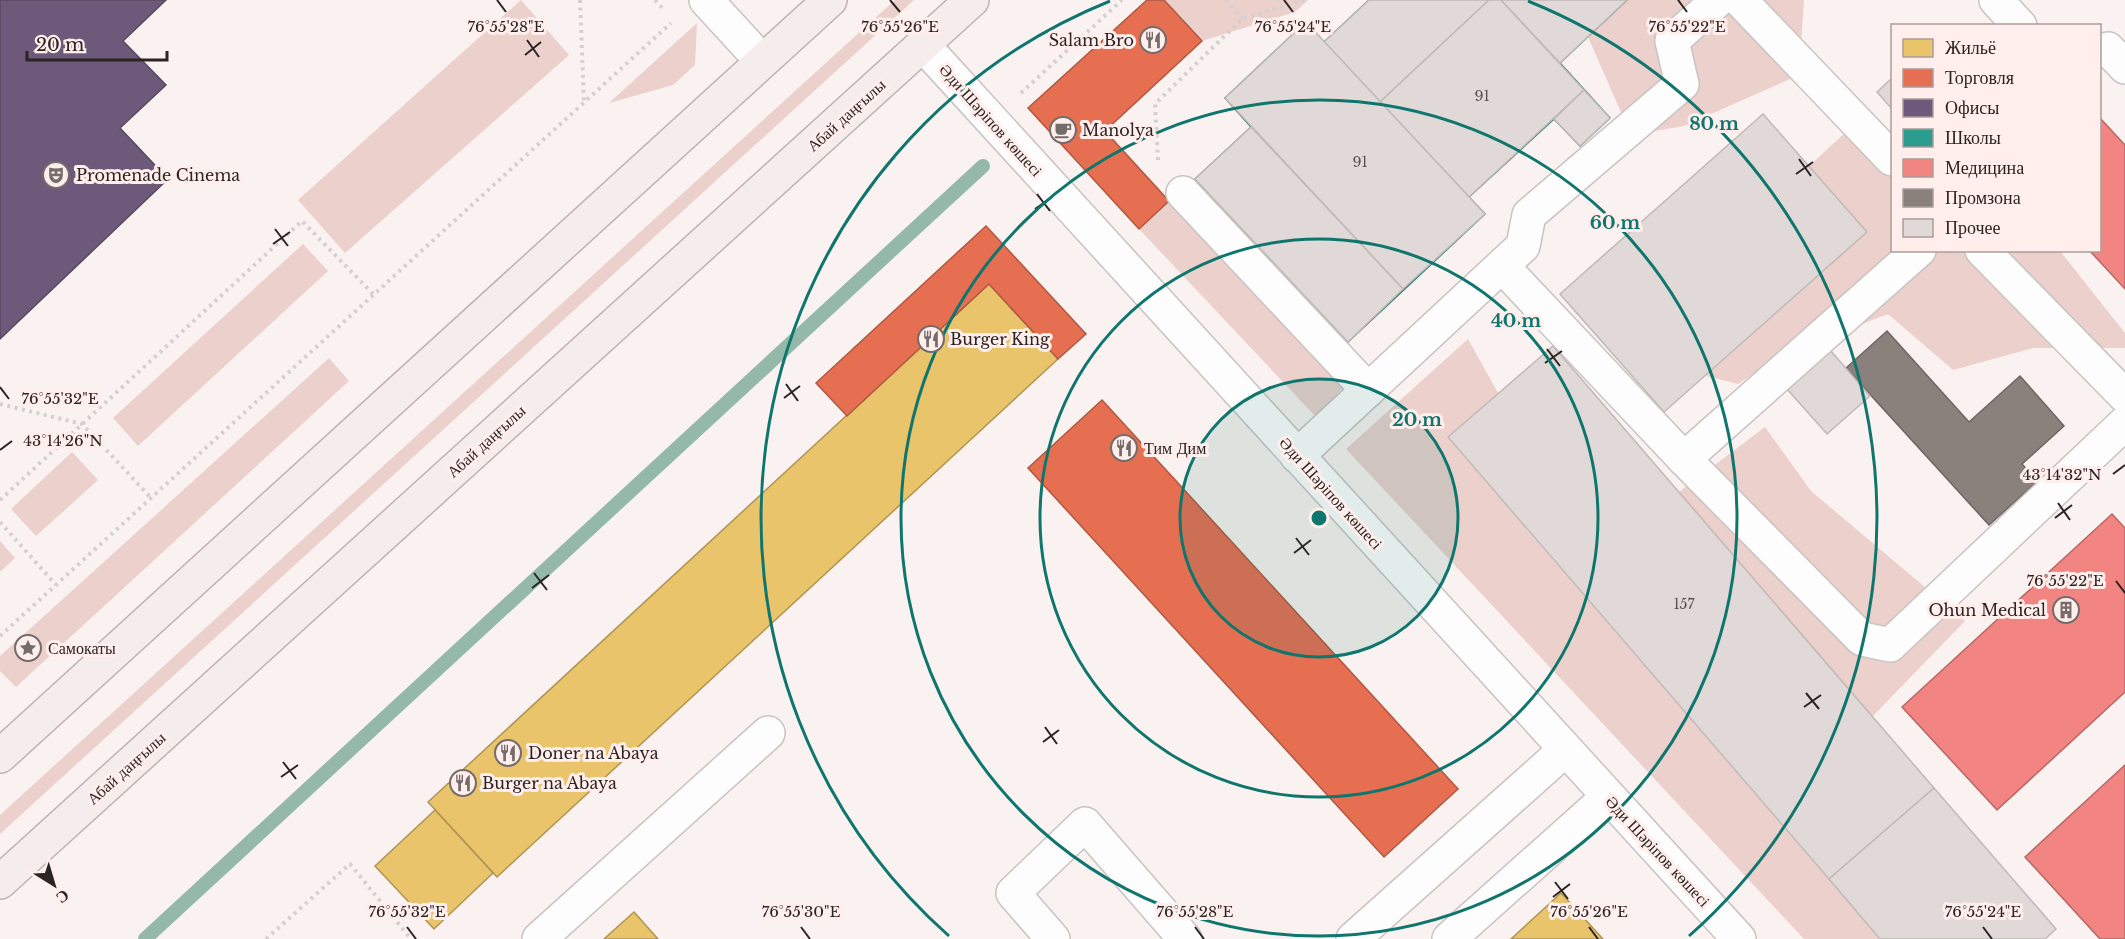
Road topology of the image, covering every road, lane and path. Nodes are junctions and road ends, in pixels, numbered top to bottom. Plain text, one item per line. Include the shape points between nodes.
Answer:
1 (580, 0) edge
2 (706, 0) edge
3 (830, 0) edge
4 (972, 0) edge
5 (1122, 0) edge
6 (1226, 0) edge
7 (1304, 0) edge
8 (1718, 0) edge
9 (1740, 0) edge
10 (1996, 0) edge
11 (1242, 19) junction
12 (674, 20) dead end
13 (2018, 24) edge
14 (923, 45) junction
15 (2101, 51) edge
16 (762, 62) junction
17 (2125, 67) edge
18 (584, 103) junction
19 (991, 120) junction
20 (1891, 157) edge
21 (1183, 193) joint
22 (1917, 252) edge
23 (1984, 252) edge
24 (1502, 266) junction
25 (374, 295) junction
26 (1368, 390) junction
27 (2125, 396) edge
28 (0, 404) edge
29 (2125, 423) edge
30 (82, 424) junction
31 (1297, 456) junction
32 (1684, 459) junction
33 (151, 498) junction
34 (0, 500) edge
35 (0, 522) edge
36 (56, 585) junction
37 (0, 636) edge
38 (768, 733) dead end
39 (1565, 750) junction
40 (0, 756) edge
41 (1608, 797) junction
42 (0, 882) edge
43 (266, 939) edge
44 (411, 939) edge
45 (539, 939) edge
46 (1053, 939) edge
47 (1185, 939) edge
48 (1353, 939) edge
49 (1449, 939) edge
50 (1739, 939) edge

1 - 18 path
2 - 16 street
3 - 16 main road
4 - 14 main road, Абай даңғылы
5 - 19 path
6 - 11 path
7 - 11 path
8 - 24 street via 1672,41 1682,84 1529,215 1524,246
9 - 20 street
10 - 13 street
11 - 21 path via 1155,104 1157,159
12 - 18 path
14 - 19 street, Әди Шәріпов көшесі
14 - 42 main road, Абай даңғылы
15 - 17 street via 2108,49
16 - 40 main road
18 - 25 path
19 - 31 street, Әди Шәріпов көшесі
21 - 26 street
22 - 32 street
23 - 27 street
24 - 26 street
24 - 32 street
25 - 30 path via 302,221
25 - 33 path
26 - 31 street
28 - 30 path
29 - 32 street via 1890,645 1862,639
30 - 33 path
30 - 34 path
31 - 39 street, Әди Шәріпов көшесі
33 - 36 path
35 - 36 path
36 - 37 path
38 - 45 street
39 - 41 street, Әди Шәріпов көшесі
39 - 48 street
41 - 49 street
41 - 50 street, Әди Шәріпов көшесі
43 - 44 path via 350,864
46 - 47 street via 1012,893 1085,824

